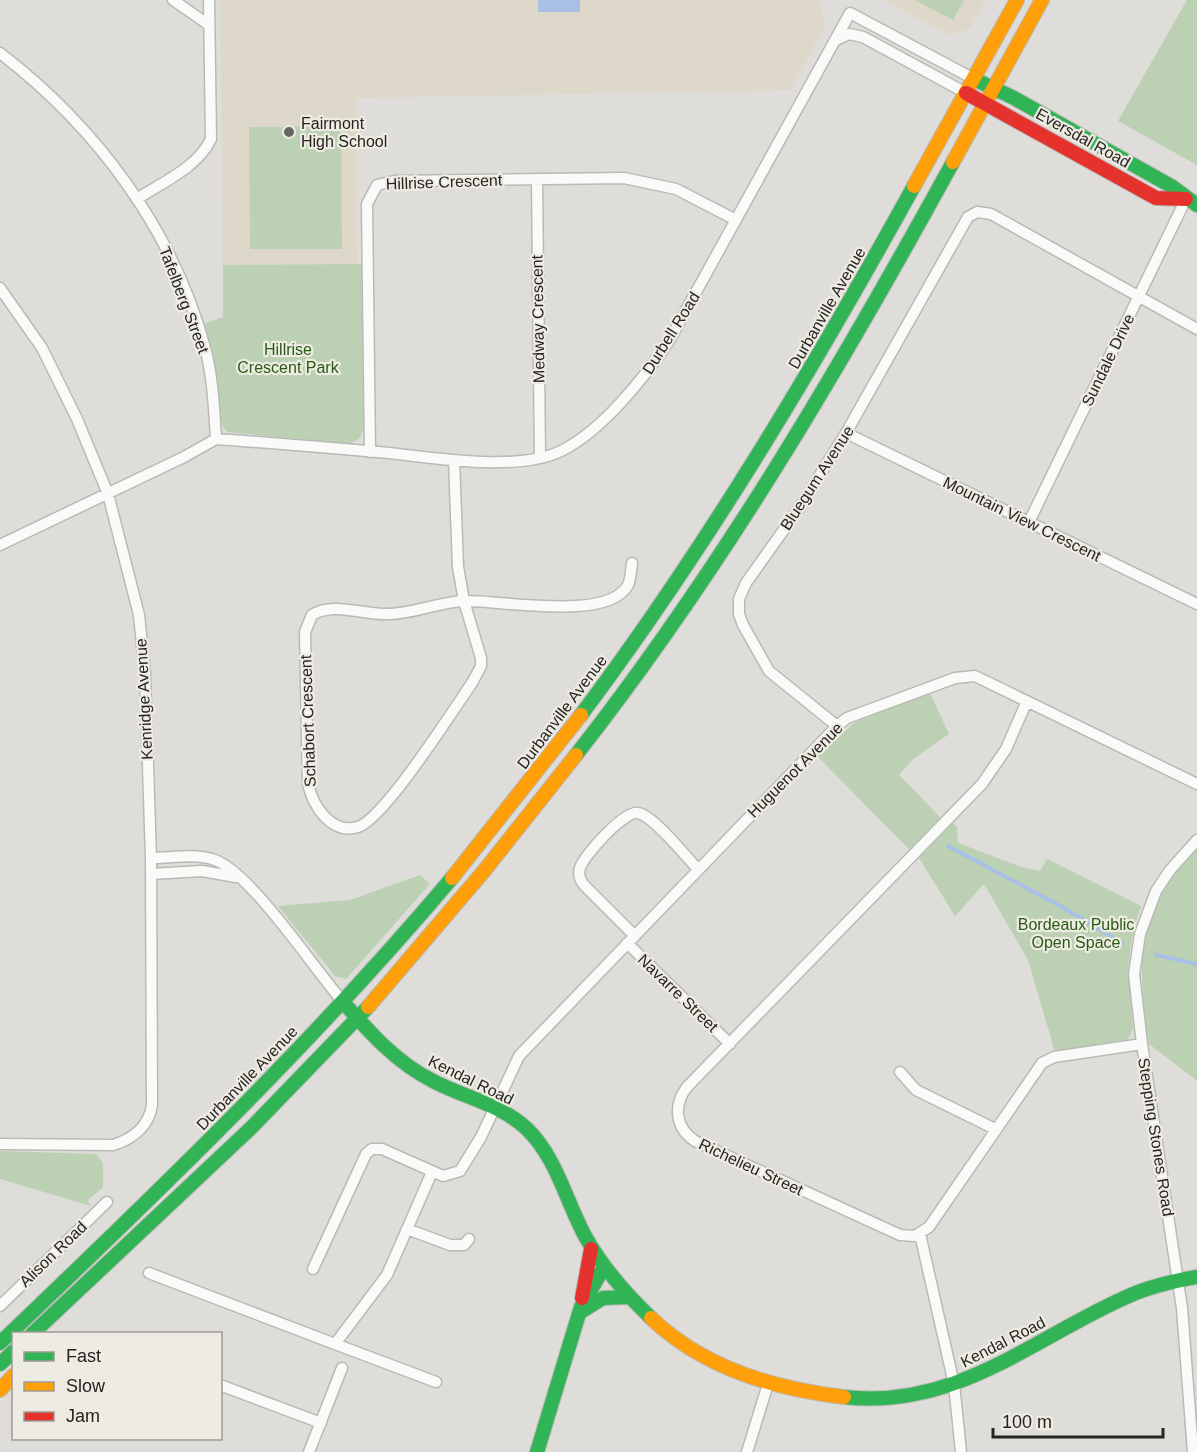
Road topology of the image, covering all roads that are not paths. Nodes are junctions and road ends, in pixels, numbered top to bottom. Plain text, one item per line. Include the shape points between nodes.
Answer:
1 (173, 0) edge
2 (209, 0) edge
3 (1017, 0) edge
4 (1042, 0) edge
5 (209, 25) junction
6 (836, 40) junction
7 (0, 53) edge
8 (974, 79) junction
9 (993, 88) junction
10 (966, 93) junction
11 (985, 103) junction
12 (537, 179) junction
13 (137, 199) junction
14 (1192, 202) edge
15 (736, 220) junction
16 (0, 288) edge
17 (1139, 297) junction
18 (1197, 329) edge
19 (846, 433) junction
20 (216, 439) junction
21 (370, 452) junction
22 (540, 458) junction
23 (454, 459) junction
24 (108, 494) junction
25 (1029, 522) junction
26 (0, 545) edge
27 (632, 562) dead end
28 (464, 601) junction
29 (1197, 604) edge
30 (1027, 701) junction
31 (837, 726) junction
32 (1197, 784) edge
33 (1197, 840) edge
34 (151, 858) junction
35 (698, 869) junction
36 (151, 874) junction
37 (239, 878) junction
38 (630, 939) junction
39 (344, 1003) junction
40 (358, 1018) junction
41 (729, 1044) junction
42 (1142, 1044) junction
43 (900, 1072) dead end
44 (494, 1109) junction
45 (995, 1129) junction
46 (0, 1144) edge
47 (432, 1172) junction
48 (106, 1202) dead end
49 (407, 1229) junction
50 (920, 1234) junction
51 (469, 1239) dead end
52 (591, 1249) junction
53 (111, 1257) junction
54 (604, 1267) junction
55 (313, 1269) dead end
56 (149, 1273) dead end
57 (1197, 1277) edge
58 (1178, 1279) junction
59 (628, 1297) junction
60 (0, 1306) edge
61 (580, 1311) junction
62 (34, 1332) edge
63 (52, 1332) edge
64 (0, 1343) edge
65 (335, 1344) junction
66 (12, 1353) edge
67 (0, 1364) edge
68 (342, 1368) dead end
69 (12, 1377) edge
70 (436, 1382) dead end
71 (768, 1384) junction
72 (954, 1384) junction
73 (222, 1386) edge
74 (0, 1390) edge
75 (321, 1423) junction
76 (309, 1452) edge
77 (537, 1452) edge
78 (747, 1452) edge
79 (961, 1452) edge
80 (1193, 1452) edge

1 - 5 street
2 - 5 street
3 - 8 main road, Durbanville Avenue
4 - 9 main road
5 - 13 street via 212,139 204,154
6 - 8 street, Durbell Road via 850,13
6 - 10 street via 849,34 863,37
6 - 15 street, Durbell Road
7 - 13 street, Tafelberg Street via 72,115
8 - 9 main road, Eversdal Road
8 - 10 main road, Durbanville Avenue
9 - 11 main road
9 - 14 main road, Eversdal Road via 1171,186
10 - 11 main road, Eversdal Road
10 - 39 main road, Durbanville Avenue via 825,346 672,589 502,817
11 - 14 main road, Eversdal Road via 1156,198
11 - 40 main road via 817,402 689,601 550,791
12 - 15 street, Hillrise Crescent via 624,178 652,183 687,193
12 - 21 street, Hillrise Crescent via 394,181 372,190 367,204
12 - 22 street, Medway Crescent
13 - 20 street, Tafelberg Street via 170,258 205,348
14 - 17 street, Sundale Drive
15 - 22 street, Durbell Road via 669,341 638,385 569,447
16 - 24 street, Kenridge Avenue via 52,367
17 - 18 street
17 - 19 street, Bluegum Avenue via 991,214 977,212 965,222
17 - 25 street, Sundale Drive
19 - 25 street, Mountain View Crescent
19 - 31 street, Bluegum Avenue via 746,583 738,607 743,625 769,671
20 - 21 street, Durbell Road
20 - 24 street
21 - 23 street, Durbell Road
22 - 23 street, Durbell Road
23 - 28 street, Schabort Crescent via 456,543
24 - 26 street
24 - 34 street, Kenridge Avenue via 133,588 142,644
25 - 29 street, Mountain View Crescent
27 - 28 street, Schabort Crescent via 630,580 623,591 584,605 549,607
28 - 28 street, Schabort Crescent via 478,641 479,673 371,818 359,826 330,822 314,804 308,784 305,632 309,619 327,609 402,614
30 - 31 street, Huguenot Avenue via 980,678 962,676 861,712
30 - 32 street, Huguenot Avenue
30 - 41 street, Richelieu Street via 1006,749 982,784
31 - 35 street, Huguenot Avenue
33 - 42 street, Stepping Stones Road via 1170,870 1144,919 1134,974
34 - 36 street, Kenridge Avenue
34 - 37 street, Kendal Road via 209,858 222,863
35 - 38 street, Huguenot Avenue
35 - 38 street, Navarre Street via 648,817 636,812 622,818 584,861 579,876
36 - 37 street via 202,872
36 - 46 street, Kenridge Avenue via 152,1105 148,1120 135,1134 107,1145
37 - 39 street, Kendal Road
38 - 41 street, Navarre Street
38 - 44 street, Huguenot Avenue via 519,1056
39 - 40 main road, Kendal Road
39 - 64 main road, Durbanville Avenue via 238,1112
40 - 44 main road, Kendal Road via 395,1056 421,1075
40 - 53 main road via 231,1146
41 - 50 street, Richelieu Street via 680,1099 678,1120 689,1137 900,1234
42 - 45 street via 1046,1060
42 - 58 street, Stepping Stones Road
43 - 45 street via 916,1090
44 - 47 street, Huguenot Avenue via 460,1171 448,1176
44 - 52 main road, Kendal Road via 516,1120 535,1137
45 - 50 street via 929,1227
47 - 49 street
47 - 55 street via 382,1149 369,1151
48 - 60 street, Alison Road
49 - 51 street via 450,1245 464,1245
49 - 65 street via 387,1275
50 - 72 street
52 - 54 main road, Kendal Road
52 - 61 main road
53 - 62 main road
53 - 63 main road
54 - 59 main road, Kendal Road
54 - 61 main road
56 - 65 street
57 - 58 main road, Kendal Road
58 - 72 main road, Kendal Road via 1132,1292 1001,1364
58 - 80 street, Stepping Stones Road
59 - 61 main road via 600,1298
59 - 71 main road, Kendal Road via 695,1352
61 - 77 main road
65 - 70 street
66 - 67 main road
68 - 75 street
69 - 74 main road
71 - 72 main road, Kendal Road via 806,1394 865,1398
71 - 78 street
72 - 79 street
73 - 75 street
75 - 76 street

